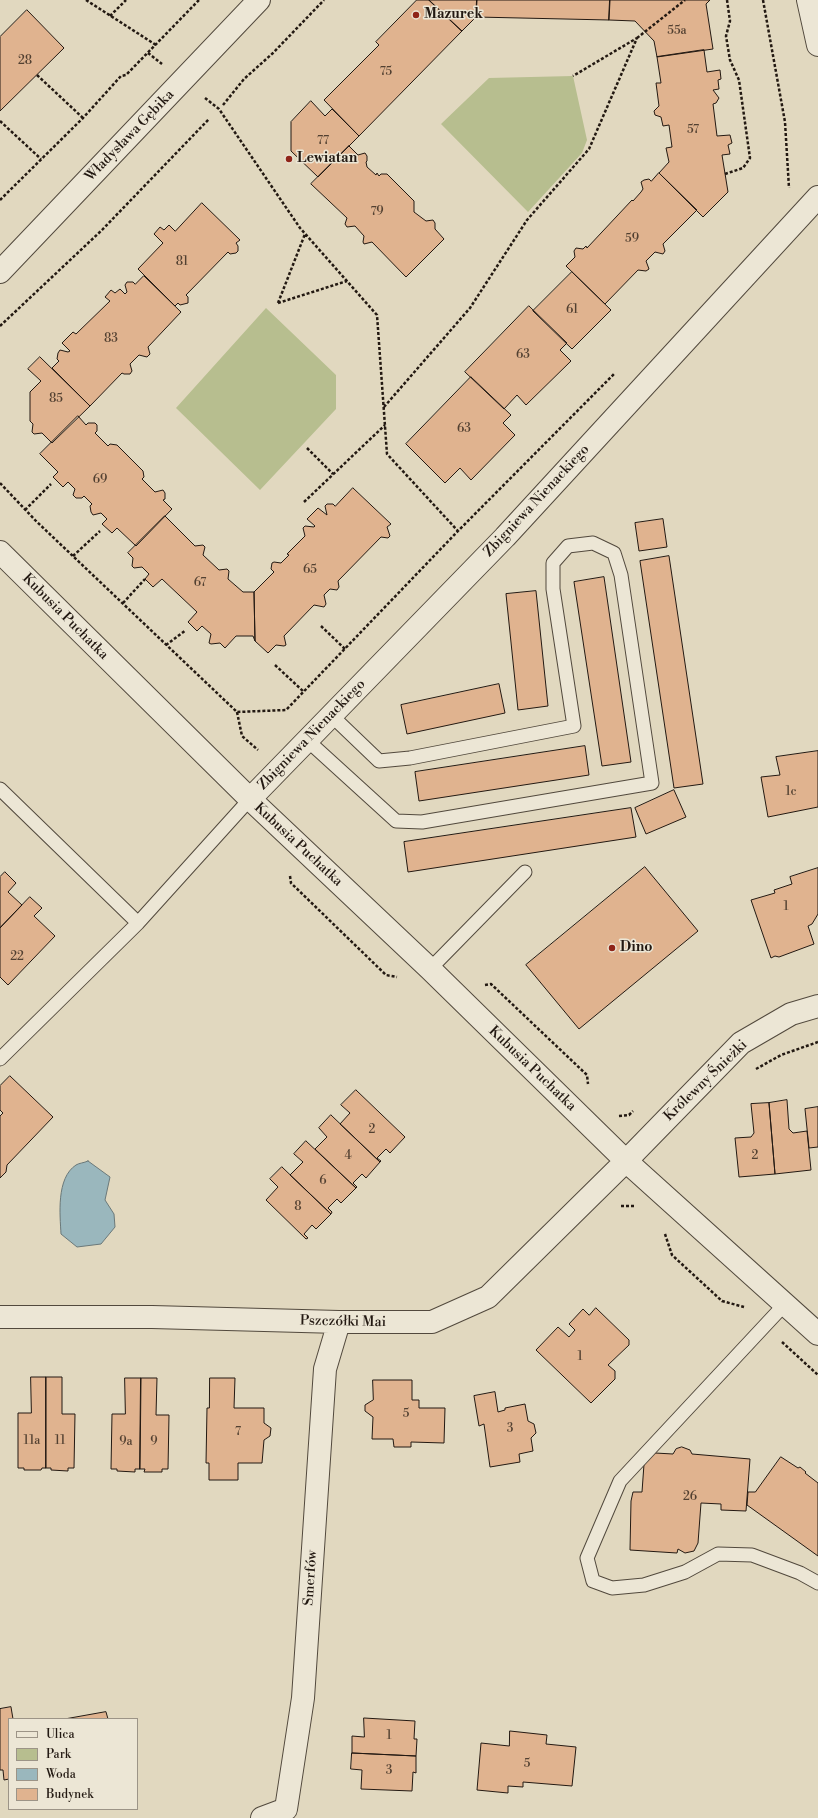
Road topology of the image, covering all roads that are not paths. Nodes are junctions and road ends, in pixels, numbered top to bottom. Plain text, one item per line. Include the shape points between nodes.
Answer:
1 (259, 0) edge
2 (808, 0) edge
3 (818, 45) edge
4 (818, 197) edge
5 (0, 272) edge
6 (0, 552) edge
7 (331, 715) junction
8 (307, 740) junction
9 (0, 789) edge
10 (250, 799) junction
11 (525, 872) dead end
12 (138, 923) junction
13 (430, 969) junction
14 (818, 1006) edge
15 (0, 1059) edge
16 (626, 1161) junction
17 (785, 1304) junction
18 (0, 1317) edge
19 (339, 1322) junction
20 (818, 1334) edge
21 (818, 1583) edge
22 (262, 1818) edge

1 - 5 street, Władysława Gębika
2 - 3 street
4 - 7 street, Zbigniewa Nienackiego via 505,538
6 - 10 street, Kubusia Puchatka
7 - 8 street, Zbigniewa Nienackiego
7 - 8 lane via 379,761 410,758 574,726 553,589 553,563 568,546 593,543 614,553 621,575 652,783 422,822 396,820
8 - 10 street, Zbigniewa Nienackiego
9 - 12 lane
10 - 12 lane, Kubusia Puchatka
10 - 13 street, Kubusia Puchatka
11 - 13 lane
12 - 15 lane, Kubusia Puchatka
13 - 16 street, Kubusia Puchatka
14 - 16 street, Królewny Śnieżki via 791,1014 741,1043
16 - 17 street, Kubusia Puchatka
16 - 19 street, Pszczółki Mai via 488,1297 432,1322
17 - 20 street, Kubusia Puchatka
17 - 21 lane via 620,1481 587,1558 593,1581 612,1588 644,1586 685,1572 718,1554 752,1556 800,1573
18 - 19 street, Pszczółki Mai via 152,1317
19 - 22 street, Smerfów via 325,1369 302,1705 286,1809

